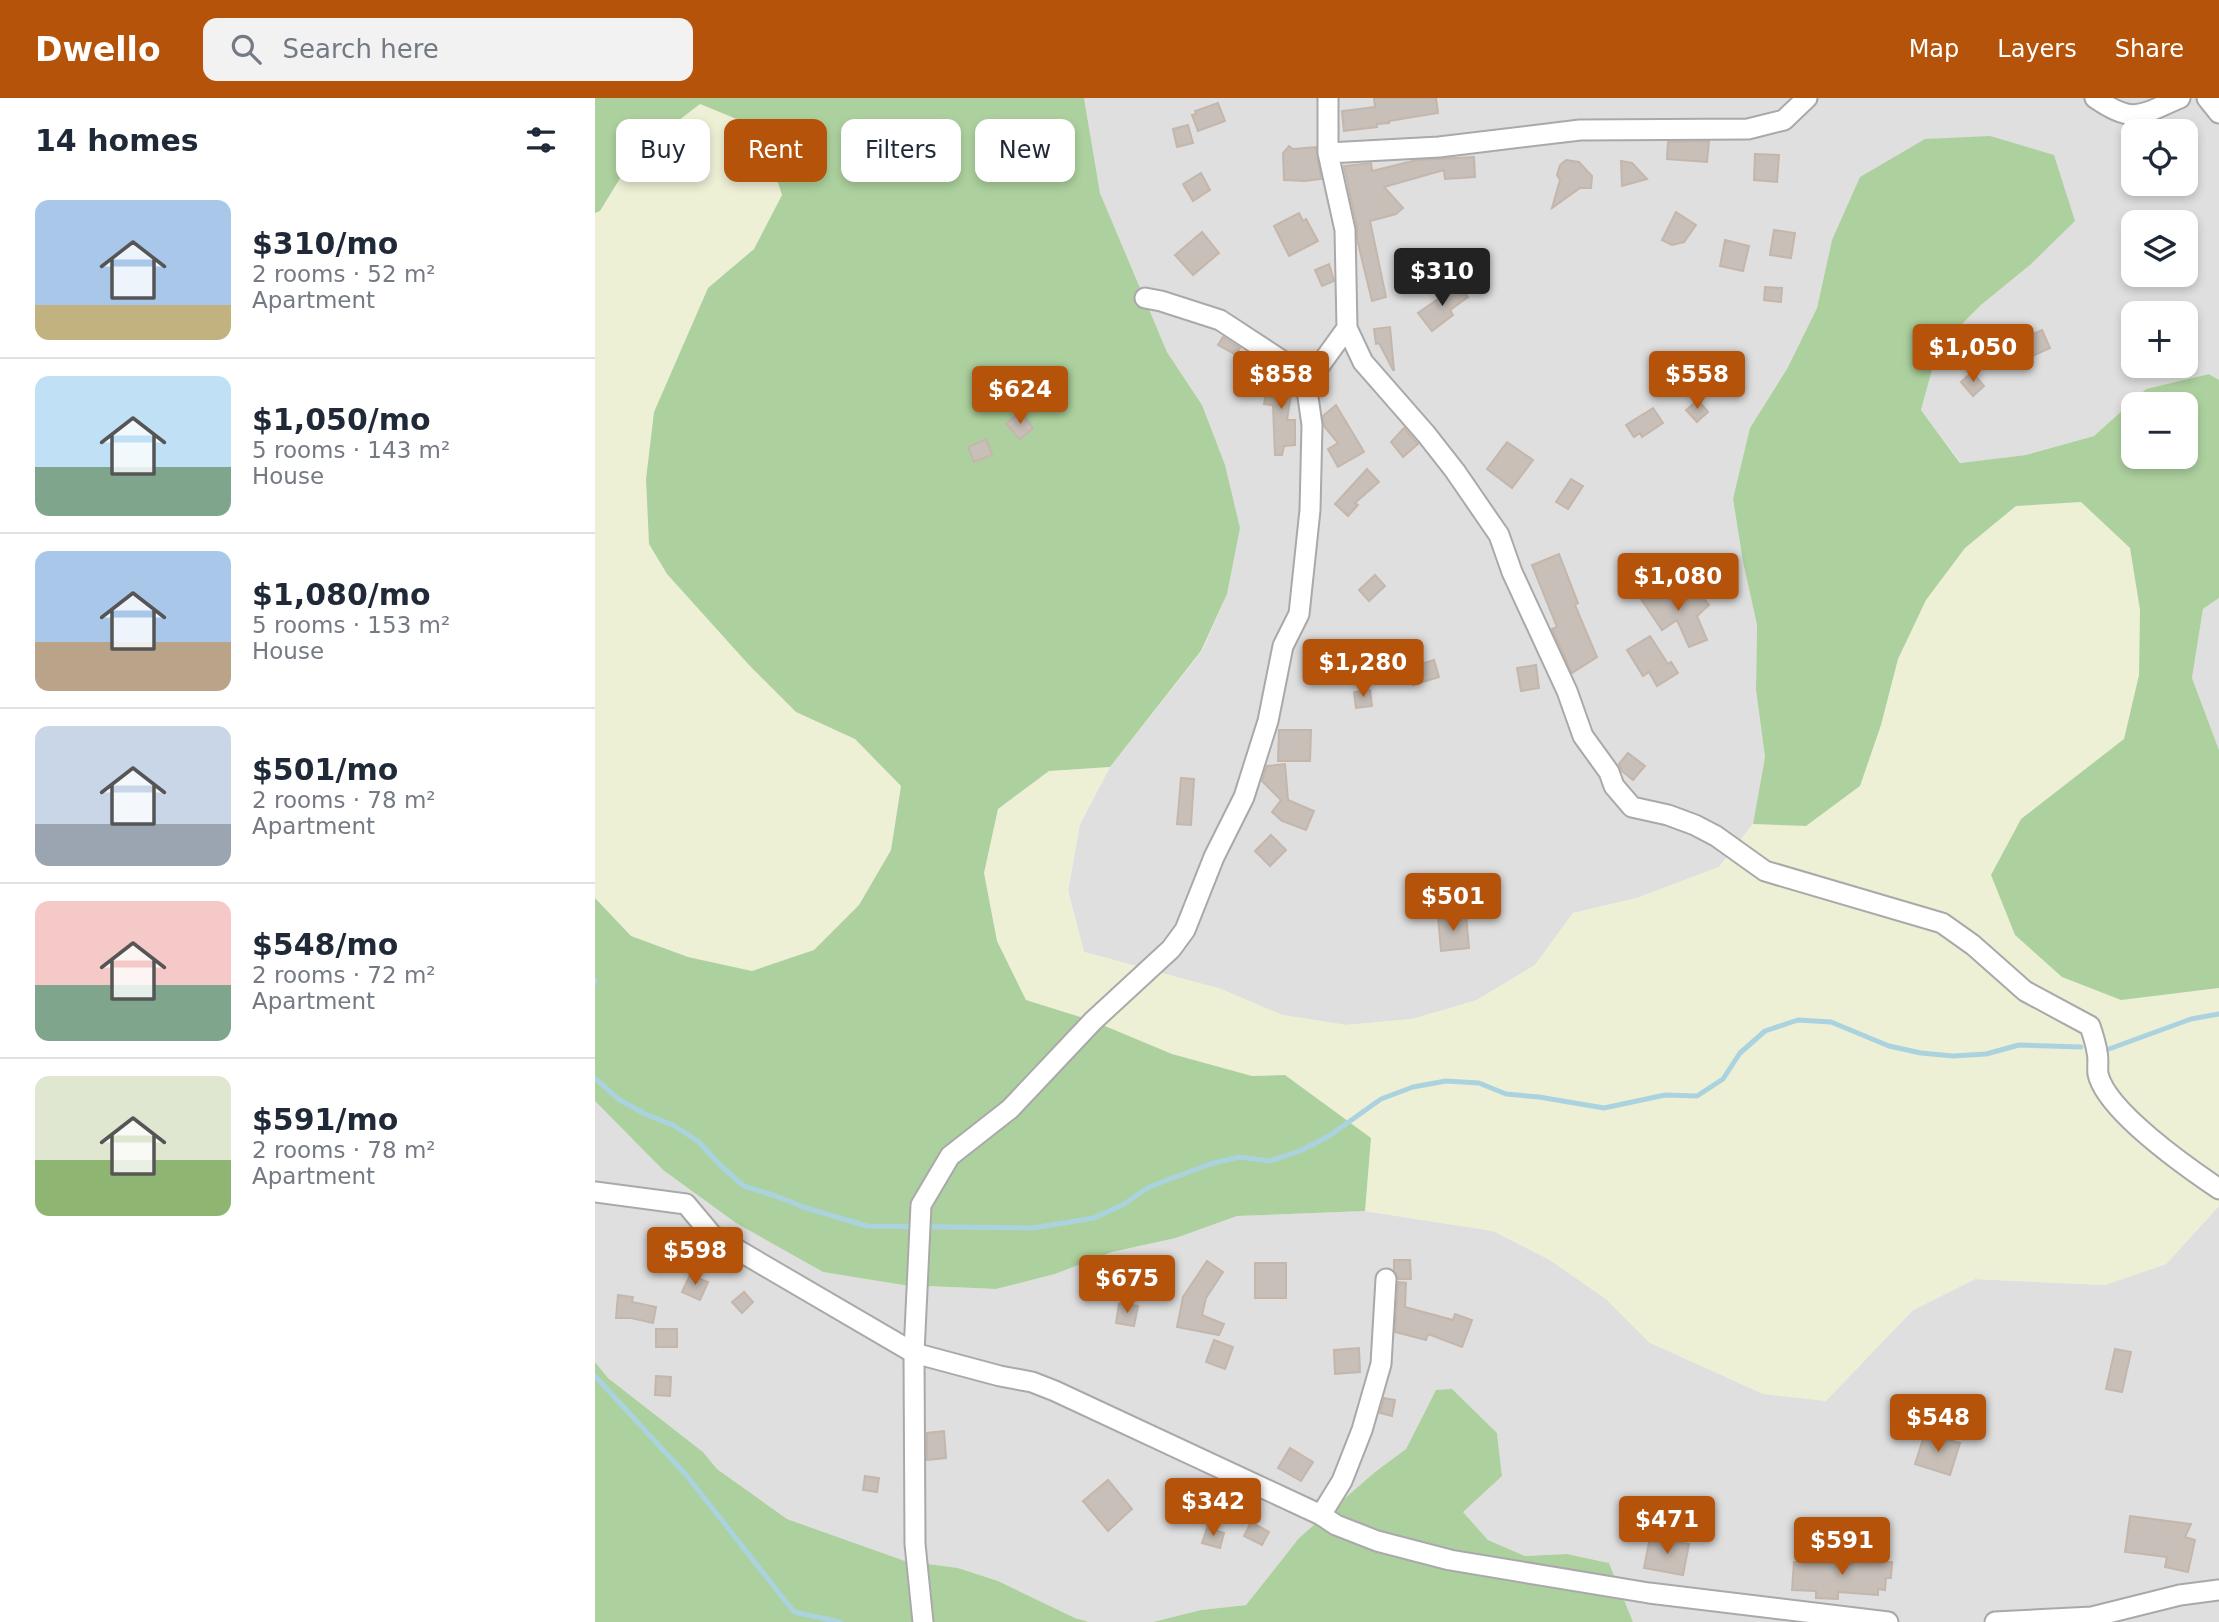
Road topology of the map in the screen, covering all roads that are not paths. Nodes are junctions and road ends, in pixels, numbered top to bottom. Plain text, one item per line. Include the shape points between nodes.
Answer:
1 (1328, 98) edge
2 (1807, 98) edge
3 (2095, 98) edge
4 (2180, 98) edge
5 (2207, 98) edge
6 (2219, 113) edge
7 (1328, 153) junction
8 (1145, 298) dead end
9 (1347, 328) junction
10 (1310, 379) junction
11 (2219, 1189) edge
12 (595, 1192) edge
13 (1386, 1279) dead end
14 (914, 1353) junction
15 (1321, 1515) junction
16 (2219, 1590) edge
17 (922, 1622) edge
18 (1888, 1622) edge
19 (1995, 1622) edge

1 - 7 street
2 - 7 street via 1784,120 1748,129 1580,130 1439,147
3 - 4 street via 2135,116
5 - 6 street
7 - 9 street via 1345,230
8 - 10 street via 1220,320
9 - 10 street
9 - 11 street via 1363,362 1441,452 1499,535 1583,736 1632,807 1695,825 1765,870 1942,923 2025,991 2090,1026 2098,1074 2113,1101 2170,1153
10 - 14 street via 1310,510 1299,614 1283,646 1268,721 1244,797 1185,930 1171,949 1093,1021 1010,1109 950,1156 935,1178 921,1205
12 - 14 street via 685,1204 712,1235
13 - 15 street via 1381,1364 1342,1481
14 - 15 street via 1032,1382
14 - 17 street via 915,1544
15 - 18 street via 1377,1541 1450,1560 1649,1593
16 - 19 street via 2092,1617

